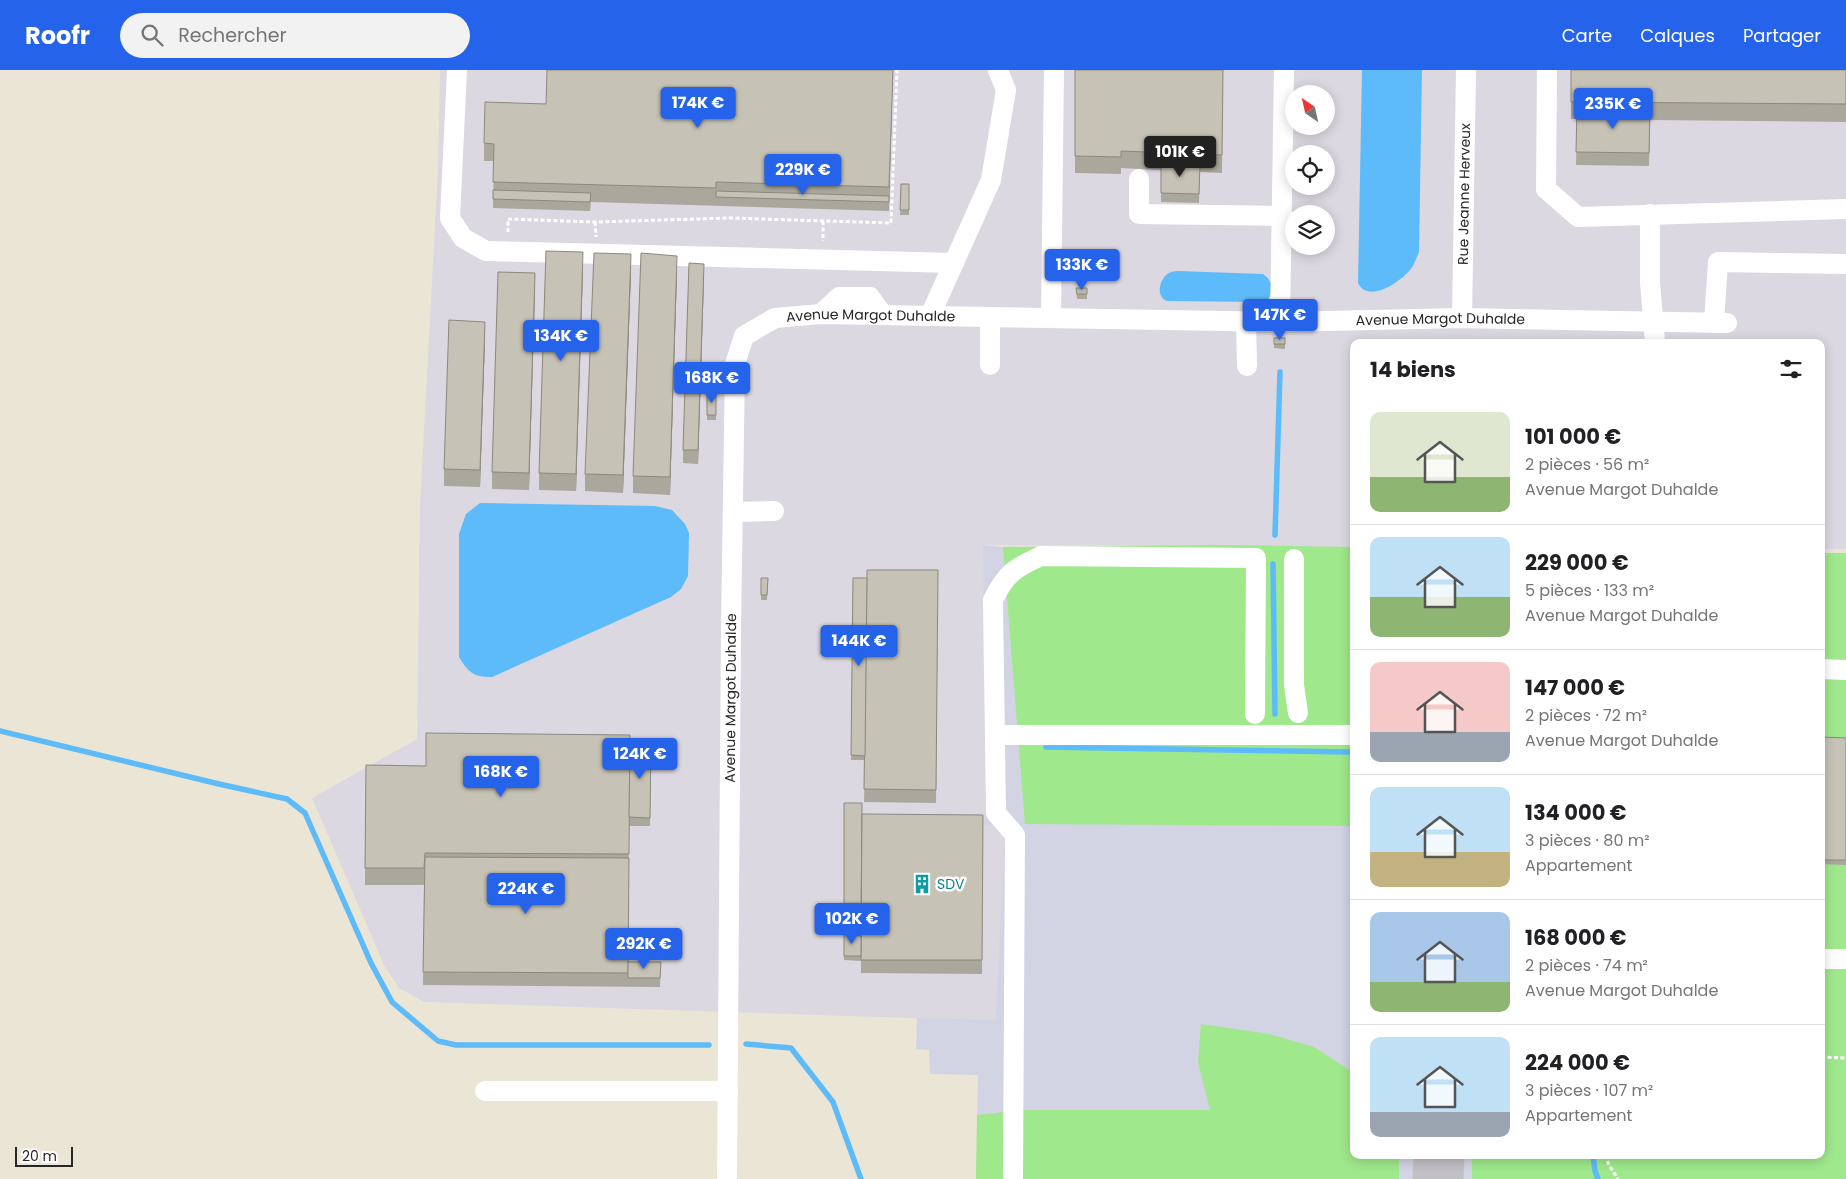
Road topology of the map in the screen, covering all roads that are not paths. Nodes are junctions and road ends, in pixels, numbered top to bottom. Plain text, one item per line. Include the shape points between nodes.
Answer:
1 (457, 70) edge
2 (998, 70) edge
3 (1054, 70) edge
4 (1284, 70) edge
5 (1466, 70) edge
6 (1547, 70) edge
7 (1139, 179) dead end
8 (1846, 209) edge
9 (1650, 214) junction
10 (1282, 216) junction
11 (954, 263) junction
12 (1846, 264) edge
13 (930, 316) junction
14 (990, 317) junction
15 (1051, 317) junction
16 (1462, 318) junction
17 (1246, 321) junction
18 (1280, 322) junction
19 (1653, 322) junction
20 (1655, 339) edge
21 (990, 366) dead end
22 (1247, 366) dead end
23 (774, 511) dead end
24 (733, 512) junction
25 (1294, 558) dead end
26 (1825, 669) edge
27 (1846, 670) edge
28 (1298, 713) dead end
29 (1254, 714) dead end
30 (995, 735) junction
31 (1350, 735) edge
32 (1825, 959) edge
33 (1846, 959) edge
34 (485, 1091) dead end
35 (728, 1091) junction
36 (727, 1179) edge
37 (1013, 1179) edge

1 - 11 street via 450,218 464,238 486,251
2 - 11 street via 1006,90 992,180
3 - 15 street
4 - 10 street
5 - 16 street, Rue Jeanne Herveux
6 - 9 street via 1546,189 1578,217
7 - 10 street via 1139,214
8 - 9 street
9 - 19 street
10 - 18 street
11 - 13 street
12 - 19 street, Avenue Margot Duhalde via 1718,262 1720,323
13 - 14 street, Avenue Margot Duhalde
13 - 24 street, Avenue Margot Duhalde via 821,314 775,318 744,336 735,364
14 - 15 street, Avenue Margot Duhalde
14 - 21 street
15 - 17 street, Avenue Margot Duhalde
16 - 18 street, Avenue Margot Duhalde
16 - 19 street, Avenue Margot Duhalde
17 - 18 street, Avenue Margot Duhalde
17 - 22 street
19 - 20 street
23 - 24 street
24 - 35 street, Avenue Margot Duhalde
25 - 28 street via 1294,685
26 - 27 street
29 - 30 street via 1256,558 1041,556 1018,566 1002,582 993,600
30 - 31 street
30 - 37 street via 996,813 1015,835
32 - 33 street
34 - 35 street
35 - 36 street, Avenue Margot Duhalde

